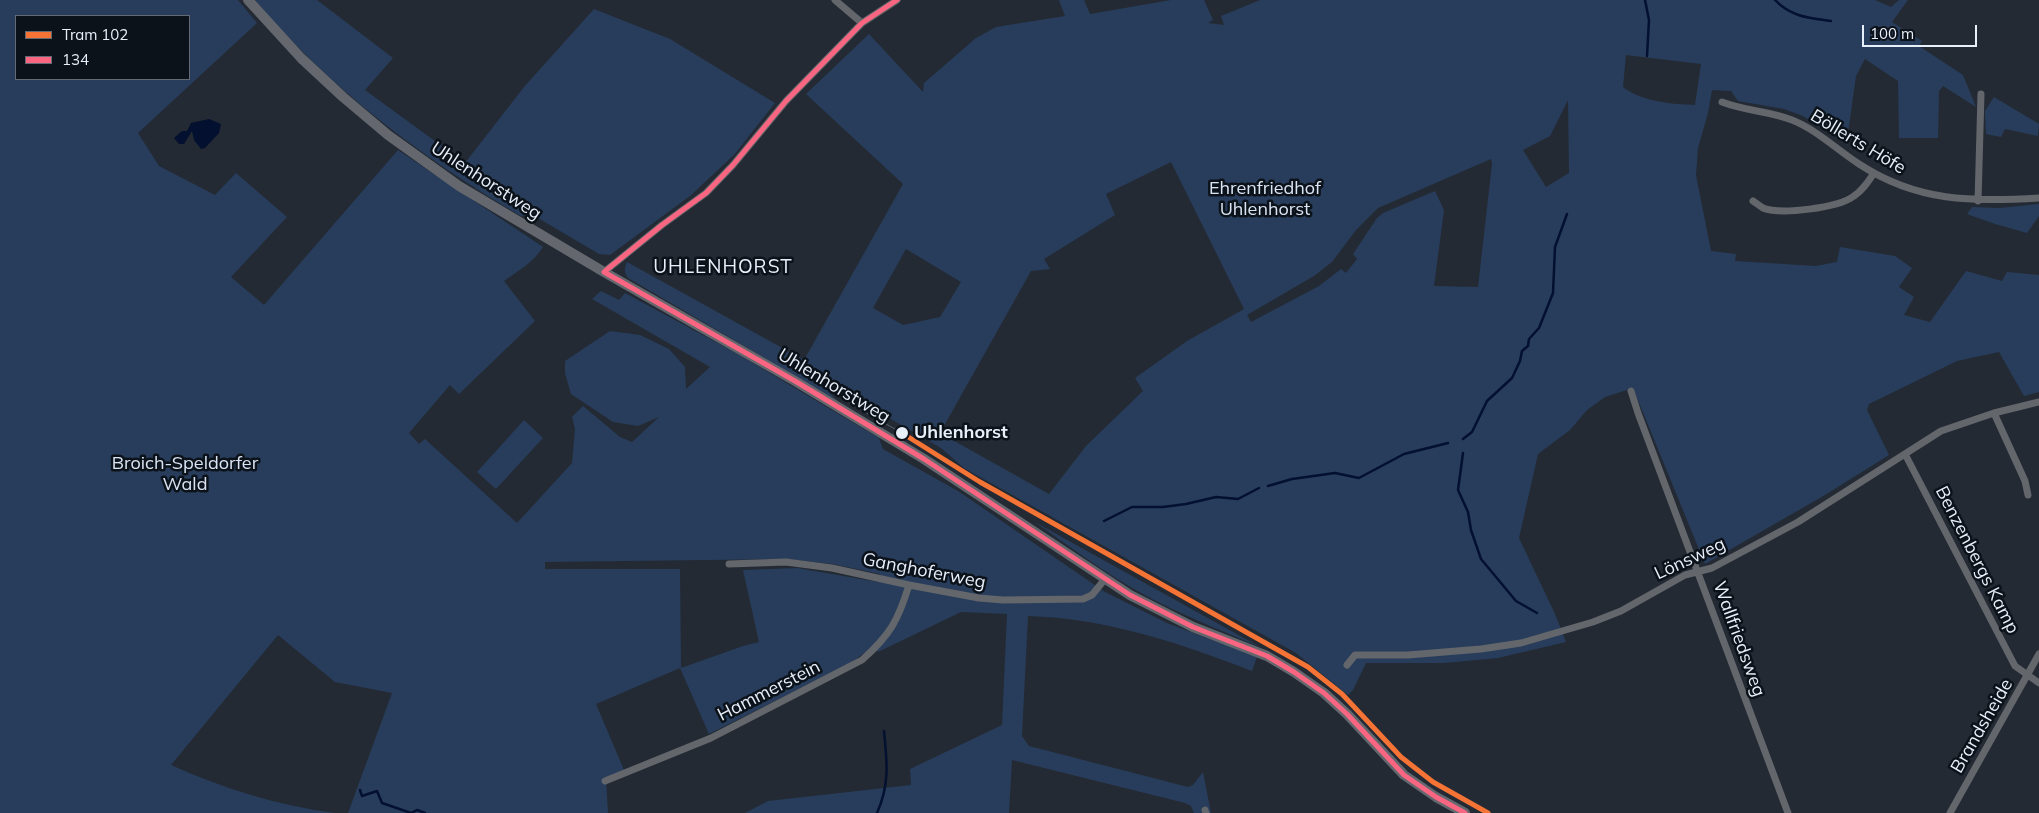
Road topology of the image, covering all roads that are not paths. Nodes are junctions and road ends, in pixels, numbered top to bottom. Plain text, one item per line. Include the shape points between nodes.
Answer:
1 (248, 0) edge
2 (835, 0) edge
3 (897, 0) edge
4 (862, 24) junction
5 (1982, 94) dead end
6 (1722, 102) dead end
7 (1874, 173) junction
8 (2039, 198) edge
9 (1753, 201) dead end
10 (1978, 201) junction
11 (604, 272) junction
12 (1631, 391) dead end
13 (2039, 402) edge
14 (1994, 413) junction
15 (1905, 454) junction
16 (2028, 495) dead end
17 (729, 564) dead end
18 (1699, 572) junction
19 (1105, 579) junction
20 (909, 585) junction
21 (2039, 654) edge
22 (1347, 665) dead end
23 (2028, 676) junction
24 (2039, 683) edge
25 (605, 781) dead end
26 (1465, 813) edge
27 (1788, 813) edge
28 (1950, 813) edge

1 - 11 main road, Uhlenhorstweg via 301,58 388,135 459,186
2 - 4 street
3 - 4 street
4 - 11 street via 786,101 706,193
5 - 10 street
6 - 7 street, Böllerts Höfe via 1738,109 1792,120 1813,130
7 - 9 street via 1852,198 1832,206 1788,210 1764,208
7 - 10 street, Böllerts Höfe via 1929,195
8 - 10 street, Böllerts Höfe
11 - 19 main road, Uhlenhorstweg via 924,459
12 - 18 street, Wallfriedsweg
13 - 14 street, Lönsweg
14 - 15 street, Lönsweg via 1941,431
14 - 16 street via 2025,481
15 - 18 street, Lönsweg via 1798,522
15 - 23 street, Benzenbergs Kamp via 2015,666
17 - 20 street, Ganghoferweg via 786,562 832,568
18 - 22 street, Lönsweg via 1685,575 1621,611 1522,643 1408,655 1355,655
18 - 27 street, Wallfriedsweg
19 - 20 street, Ganghoferweg via 1092,595 1083,599 1003,600
19 - 26 main road, Uhlenhorstweg via 1169,616 1267,656 1294,672 1347,714 1404,775
20 - 25 street, Hammerstein via 893,628 862,660 711,738
21 - 23 street, Brandsheide
23 - 24 street, Benzenbergs Kamp
23 - 28 street, Brandsheide

